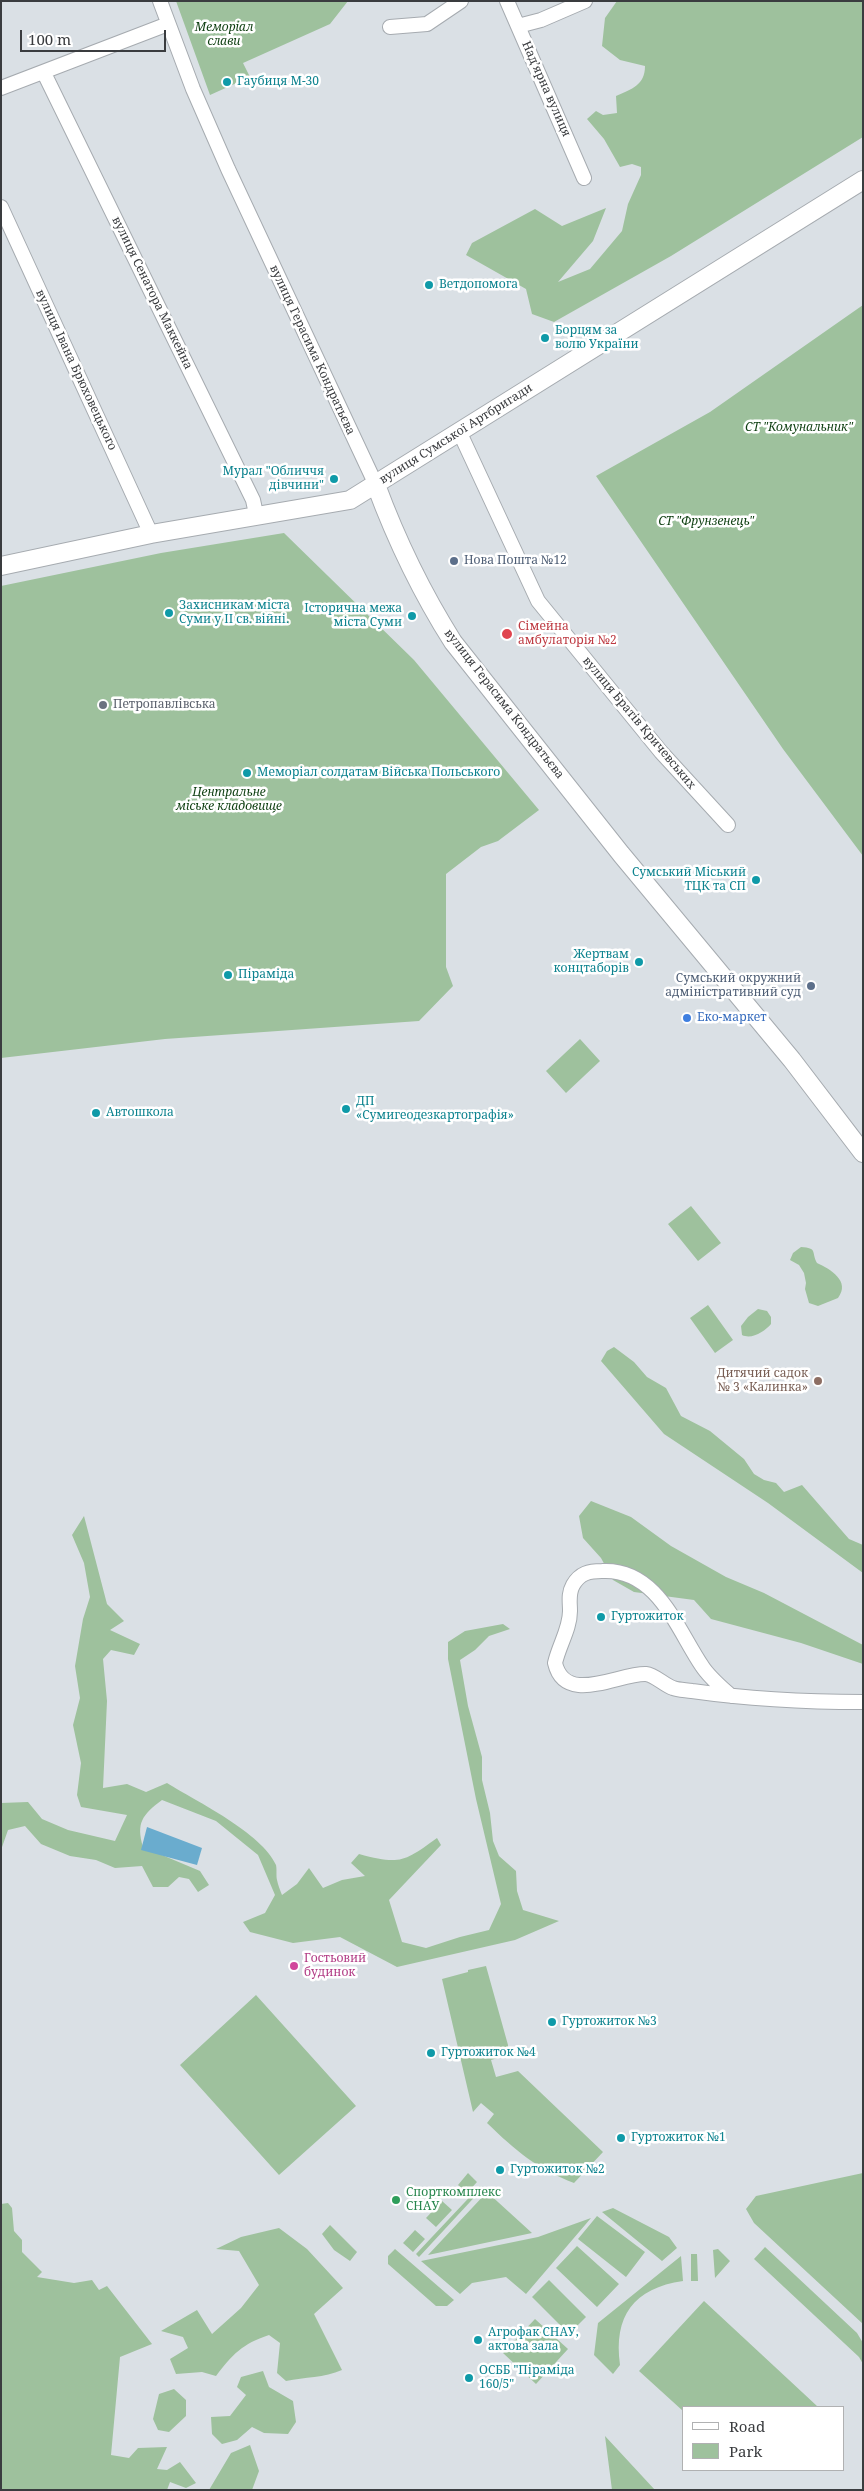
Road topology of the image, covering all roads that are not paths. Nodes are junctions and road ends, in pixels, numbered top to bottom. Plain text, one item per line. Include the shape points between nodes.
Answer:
1 (160, 1) edge
2 (461, 1) edge
3 (506, 1) edge
4 (585, 1) edge
5 (168, 24) junction
6 (518, 26) junction
7 (390, 27) dead end
8 (44, 73) junction
9 (1, 88) edge
10 (584, 178) dead end
11 (863, 180) edge
12 (1, 207) edge
13 (459, 431) junction
14 (376, 484) junction
15 (256, 514) junction
16 (151, 534) junction
17 (2, 565) edge
18 (728, 825) dead end
19 (863, 1153) edge
20 (731, 1696) junction
21 (863, 1702) edge

1 - 5 street, вулиця Герасима Кондратьєва
2 - 7 street via 427,24
3 - 6 street, Надʼярна вулиця
4 - 6 street
5 - 8 street
5 - 14 street, вулиця Герасима Кондратьєва via 228,169
6 - 10 street, Надʼярна вулиця
8 - 9 street
8 - 15 street, вулиця Сенатора Маккейна via 253,500
11 - 13 main road, вулиця Сумської Артбригади
12 - 16 street, вулиця Івана Брюховецького
13 - 14 main road, вулиця Сумської Артбригади
13 - 18 street, вулиця Братів Кричевських via 538,601 661,752
14 - 15 main road, вулиця Сумської Артбригади via 350,500
14 - 19 main road, вулиця Герасима Кондратьєва via 392,527 453,642 792,1060
15 - 16 main road, вулиця Сумської Артбригади
16 - 17 main road, вулиця Сумської Артбригади
20 - 20 street via 703,1668 666,1604 650,1589 628,1574 609,1570 589,1571 574,1584 569,1593 569,1622 555,1662 566,1679 575,1685 586,1685 648,1674 673,1688
20 - 21 street via 796,1702

